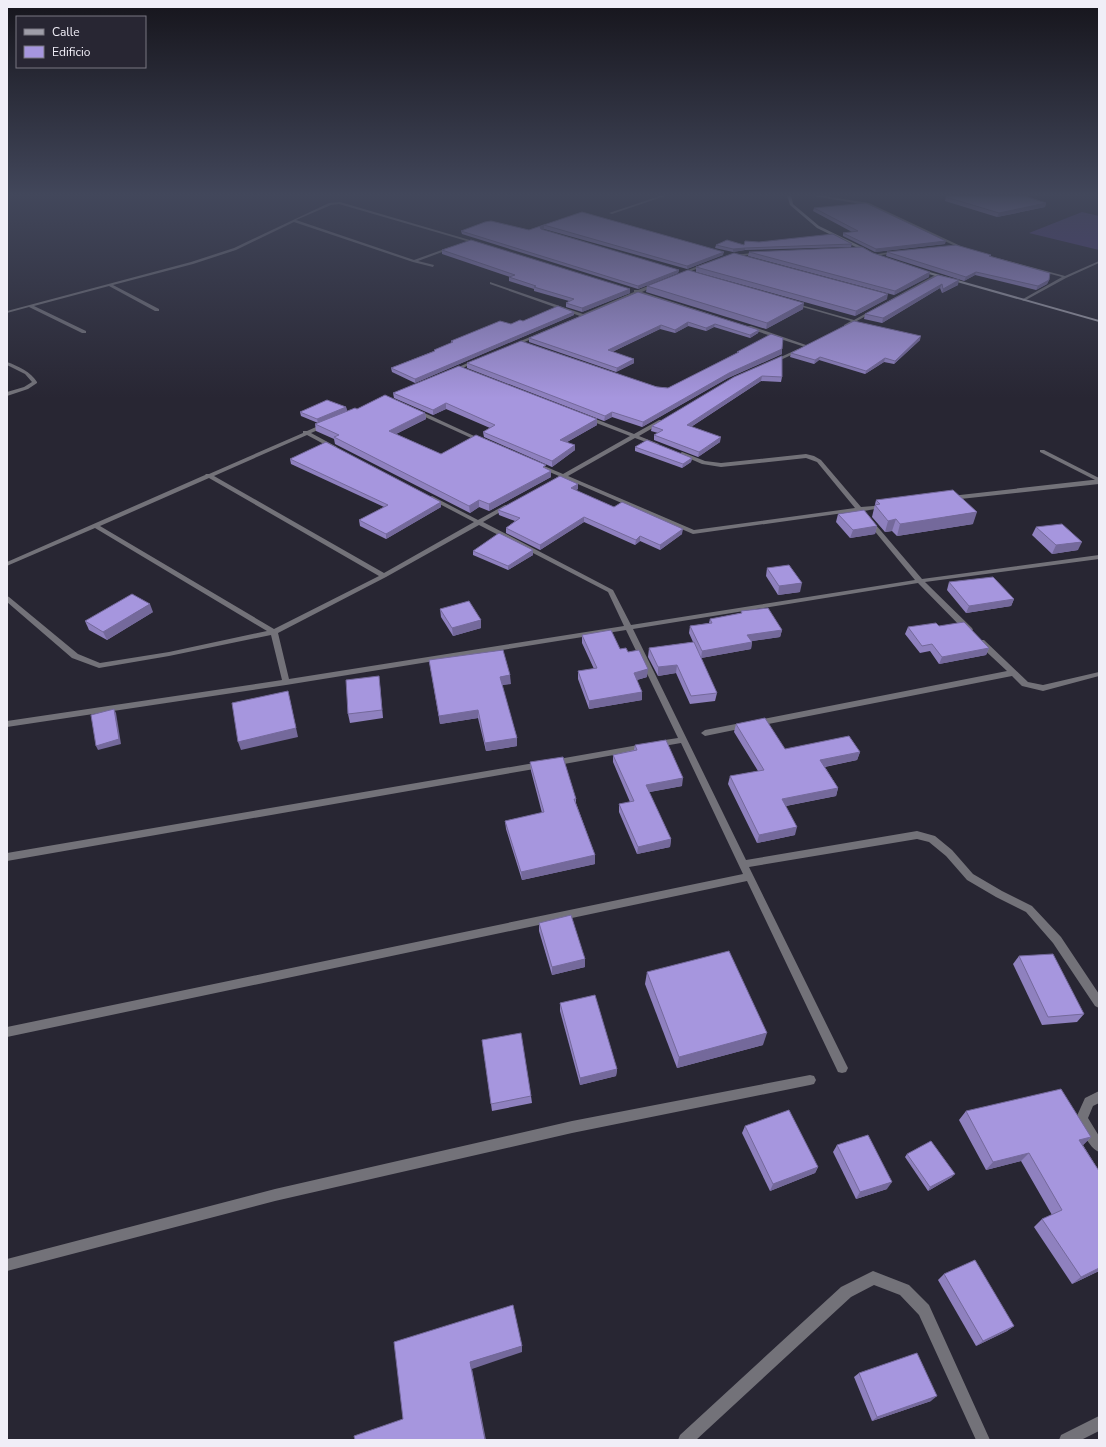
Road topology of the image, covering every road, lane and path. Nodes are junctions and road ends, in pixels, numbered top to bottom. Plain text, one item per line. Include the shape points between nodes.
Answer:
1 (188, 263) edge
2 (420, 263) edge
3 (710, 263) edge
4 (1013, 263) edge
5 (1098, 263) edge
6 (434, 266) dead end
7 (915, 269) edge
8 (678, 270) edge
9 (686, 272) junction
10 (693, 274) edge
11 (936, 276) junction
12 (1065, 277) junction
13 (672, 278) edge
14 (665, 280) edge
15 (491, 283) dead end
16 (110, 285) junction
17 (629, 289) edge
18 (637, 292) junction
19 (886, 296) edge
20 (893, 298) junction
21 (1024, 300) junction
22 (789, 302) edge
23 (30, 306) junction
24 (157, 310) dead end
25 (7, 312) edge
26 (582, 315) junction
27 (720, 318) edge
28 (855, 321) junction
29 (1099, 321) edge
30 (742, 325) edge
31 (840, 329) edge
32 (84, 332) dead end
33 (521, 342) junction
34 (814, 343) edge
35 (528, 345) edge
36 (807, 346) junction
37 (507, 348) edge
38 (480, 360) edge
39 (7, 363) edge
40 (766, 365) edge
41 (459, 368) junction
42 (466, 371) edge
43 (444, 374) edge
44 (7, 394) edge
45 (408, 408) edge
46 (584, 416) edge
47 (669, 416) edge
48 (330, 423) edge
49 (305, 432) junction
50 (635, 436) junction
51 (485, 442) edge
52 (664, 447) edge
53 (339, 450) edge
54 (1042, 451) dead end
55 (679, 453) edge
56 (535, 464) edge
57 (208, 475) junction
58 (563, 476) junction
59 (1099, 481) edge
60 (543, 487) edge
61 (429, 497) edge
62 (944, 499) edge
63 (510, 504) edge
64 (889, 505) edge
65 (858, 509) junction
66 (477, 522) junction
67 (96, 526) junction
68 (1099, 557) edge
69 (7, 564) edge
70 (384, 576) junction
71 (920, 581) junction
72 (7, 598) edge
73 (627, 627) junction
74 (274, 632) junction
75 (1012, 673) junction
76 (1099, 674) edge
77 (286, 682) junction
78 (7, 724) edge
79 (704, 733) dead end
80 (682, 740) junction
81 (7, 857) edge
82 (742, 864) junction
83 (748, 877) junction
84 (1099, 1003) edge
85 (7, 1032) edge
86 (842, 1068) dead end
87 (810, 1080) dead end
88 (1099, 1097) edge
89 (1099, 1146) edge
90 (7, 1265) edge
91 (1099, 1423) edge
92 (685, 1440) edge
93 (983, 1440) edge
94 (1066, 1440) edge

1 - 16 street
2 - 6 street
3 - 9 street
4 - 12 street
5 - 12 street
7 - 11 main road
8 - 9 street
9 - 10 street
9 - 13 street
11 - 20 street
11 - 21 main road
12 - 21 street
14 - 18 street
15 - 26 street
16 - 23 street
16 - 24 street
17 - 18 street
18 - 26 street
18 - 27 street
19 - 20 street
20 - 28 street
21 - 29 main road
22 - 28 street
23 - 25 street
23 - 32 street
26 - 33 street
28 - 31 street
30 - 36 street
33 - 35 street
33 - 37 street
34 - 36 street
36 - 40 street
38 - 41 street
39 - 44 street via 29,375 35,382
41 - 42 street
41 - 43 street
45 - 51 street
46 - 50 street
47 - 50 street
48 - 49 street
49 - 53 street
49 - 57 street
50 - 52 street
50 - 58 street
54 - 59 street
55 - 65 street via 704,463 721,465 797,456 812,457
56 - 58 street
57 - 67 street
57 - 70 street
58 - 60 street
58 - 65 street via 693,532
59 - 62 street
61 - 66 street
63 - 66 street
64 - 65 street
65 - 71 street
66 - 70 street
66 - 73 street via 611,592
67 - 69 street
67 - 74 street
68 - 71 street
70 - 74 street
71 - 73 street
71 - 75 street
72 - 74 street via 75,656 99,666
73 - 77 street
73 - 80 street
74 - 77 street
75 - 76 street via 1025,684 1043,688
75 - 79 street
77 - 78 street
80 - 81 street
80 - 82 street
82 - 83 street
82 - 84 street via 895,838 917,835 932,838 970,877 1029,909 1057,940
83 - 85 street
83 - 86 street
87 - 90 street via 572,1127 282,1193
88 - 89 street via 1089,1102 1082,1118
91 - 94 street
92 - 93 street via 846,1292 873,1278 904,1290 924,1310

